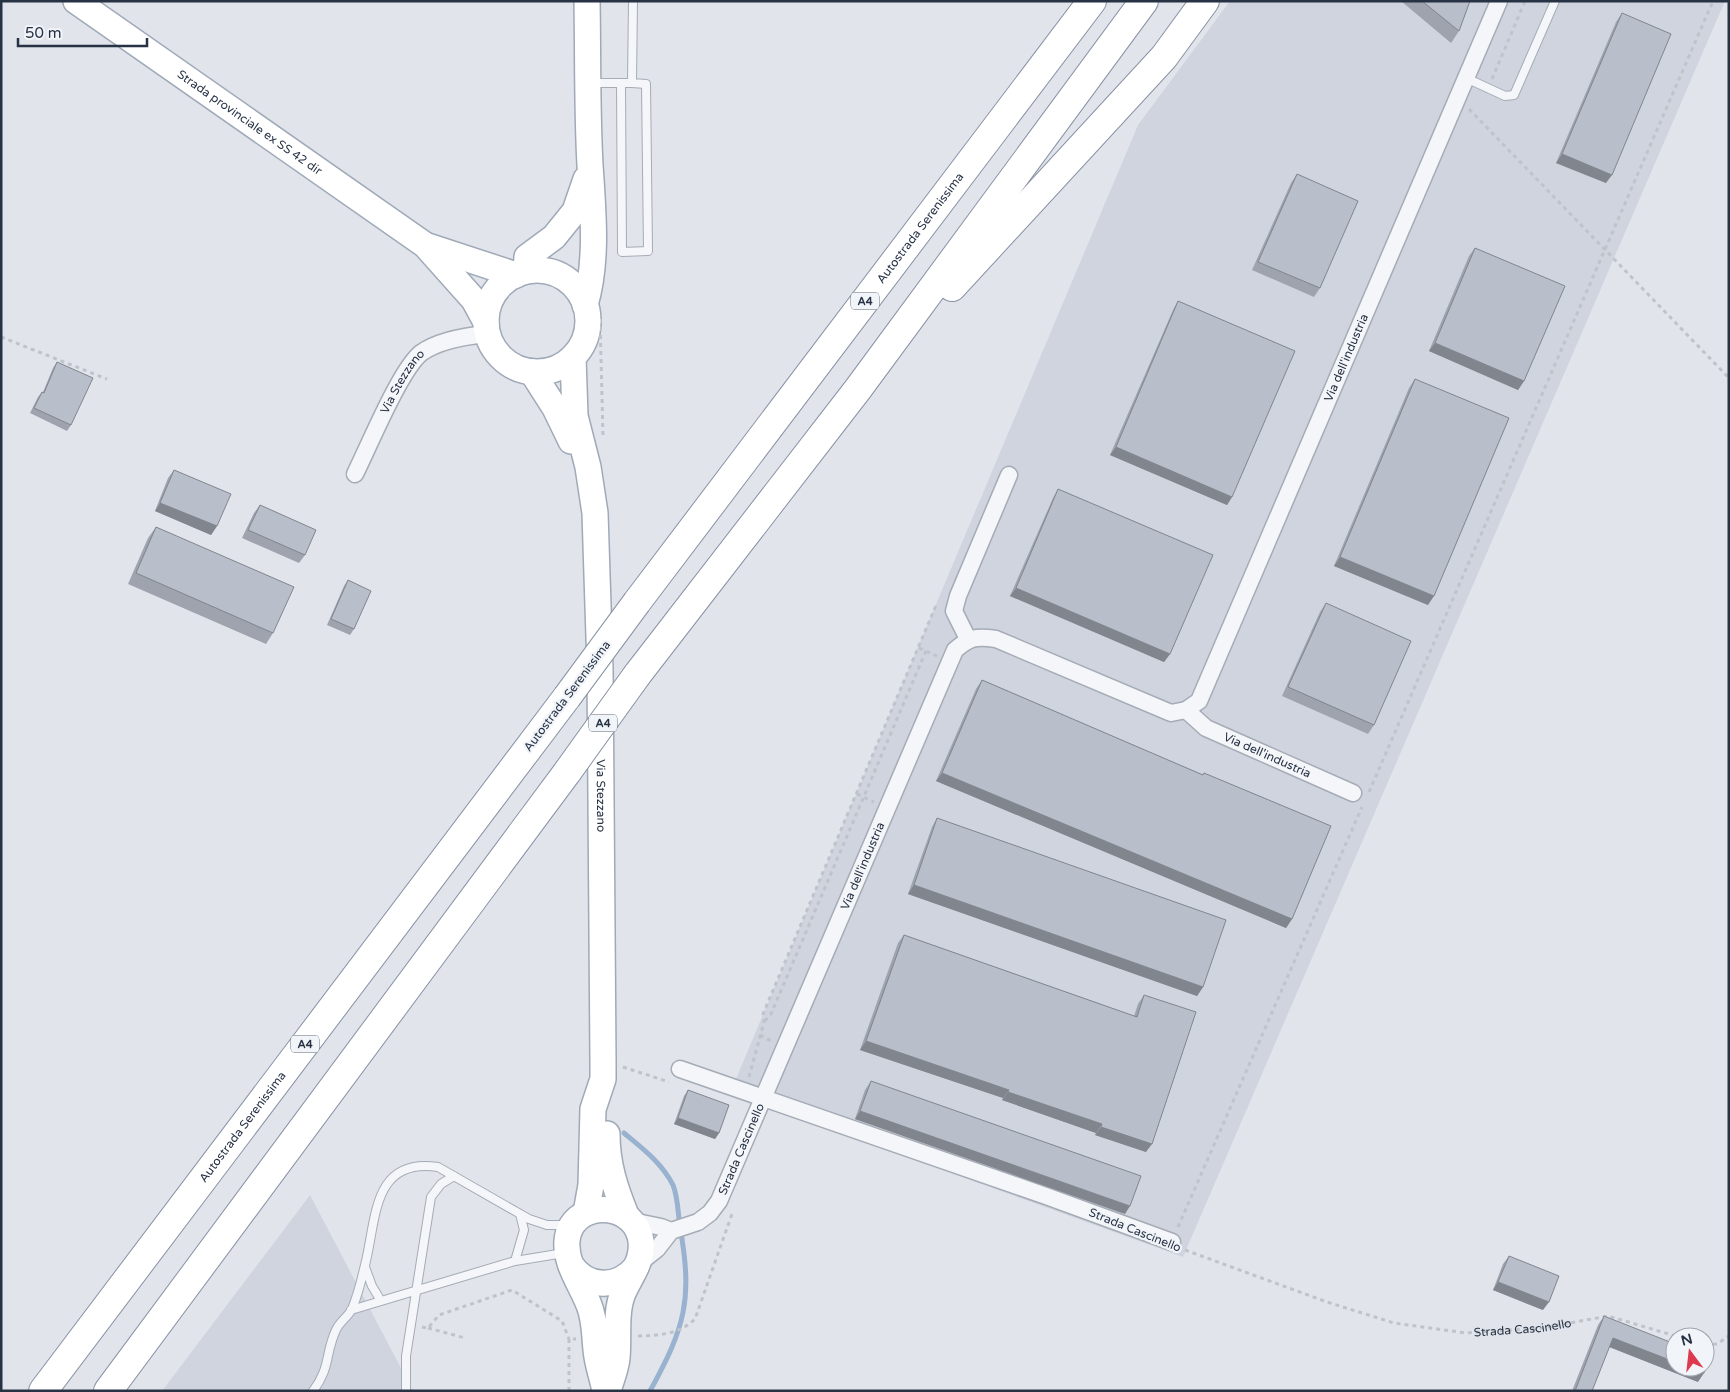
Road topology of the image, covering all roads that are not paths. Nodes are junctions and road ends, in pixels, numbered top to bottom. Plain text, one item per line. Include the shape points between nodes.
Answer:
1 (76, 1) edge
2 (587, 1) edge
3 (634, 1) edge
4 (1092, 1) edge
5 (1144, 1) edge
6 (1205, 1) edge
7 (1499, 1) edge
8 (1555, 1) edge
9 (1466, 78) junction
10 (588, 82) junction
11 (621, 83) junction
12 (632, 83) junction
13 (590, 166) junction
14 (425, 245) junction
15 (521, 273) junction
16 (585, 306) junction
17 (486, 328) junction
18 (573, 357) junction
19 (532, 372) junction
20 (858, 389) junction
21 (355, 474) dead end
22 (1008, 475) dead end
23 (595, 512) junction
24 (968, 639) junction
25 (1186, 710) junction
26 (1353, 793) dead end
27 (680, 1069) road end
28 (603, 1070) junction
29 (763, 1097) junction
30 (454, 1176) junction
31 (520, 1214) junction
32 (629, 1218) junction
33 (580, 1219) junction
34 (671, 1231) junction
35 (1172, 1242) road end
36 (568, 1258) junction
37 (515, 1261) junction
38 (637, 1265) junction
39 (365, 1267) junction
40 (417, 1290) junction
41 (381, 1301) junction
42 (351, 1310) junction
43 (43, 1391) edge
44 (108, 1391) edge
45 (313, 1391) edge
46 (406, 1391) edge
47 (607, 1391) edge

1 - 14 main road, Strada provinciale ex SS 42 dir
2 - 10 main road
3 - 12 lane
4 - 43 highway, Autostrada Serenissima / A4, bridge
5 - 20 highway, A4
6 - 20 highway via 1164,57
7 - 9 street, Via dell'industria
8 - 9 lane via 1514,95 1505,96
9 - 25 street, Via dell'industria via 1206,687 1199,702
10 - 11 lane
10 - 13 main road
11 - 12 lane
11 - 12 lane via 622,252 648,251 646,84
13 - 15 main road via 576,211 554,237 527,257
13 - 16 main road via 594,199 591,276
14 - 15 main road, Strada provinciale ex SS 42 dir
14 - 17 main road, Strada provinciale ex SS 42 dir via 474,300
15 - 16 main road via 545,271 562,277 576,289
15 - 17 main road via 507,280 494,294 486,312
16 - 18 main road via 586,333
17 - 19 main road via 493,348 504,360
17 - 21 street, Via Stezzano via 420,354 406,372
18 - 19 main road via 554,369
18 - 23 main road, Via Stezzano via 575,416
19 - 23 main road, Via Stezzano via 570,438
20 - 44 highway, A4, bridge via 638,675
22 - 24 street via 954,611
23 - 28 main road, Via Stezzano via 600,668
24 - 25 street via 996,639 1171,713
24 - 29 street, Via dell'industria via 955,650 948,662
25 - 26 street, Via dell'industria via 1206,728
27 - 29 street
28 - 32 main road, Via Stezzano via 607,1102 607,1156 613,1184
28 - 33 main road, Via Stezzano via 593,1109 591,1185
29 - 34 street, Strada Cascinello via 719,1201 698,1222
29 - 35 street, Strada Cascinello
30 - 31 lane
30 - 39 lane via 438,1168 421,1165 404,1169 394,1176 376,1203
30 - 40 lane via 441,1184 431,1197
31 - 33 lane via 547,1225
31 - 37 lane via 524,1230
32 - 33 main road via 606,1209
32 - 34 street
32 - 38 main road, Via Stezzano via 638,1229 642,1246
33 - 36 main road, Via Stezzano via 567,1238
34 - 38 street via 657,1249
36 - 37 lane
36 - 38 main road via 581,1277 607,1284 624,1278
36 - 47 main road, Via Stezzano via 590,1307 596,1329 597,1357
37 - 40 lane
38 - 47 main road, Via Stezzano via 620,1304 616,1360
39 - 41 lane
39 - 42 lane
40 - 41 lane
40 - 46 lane via 406,1356
41 - 42 lane
42 - 45 lane via 336,1329 326,1370

